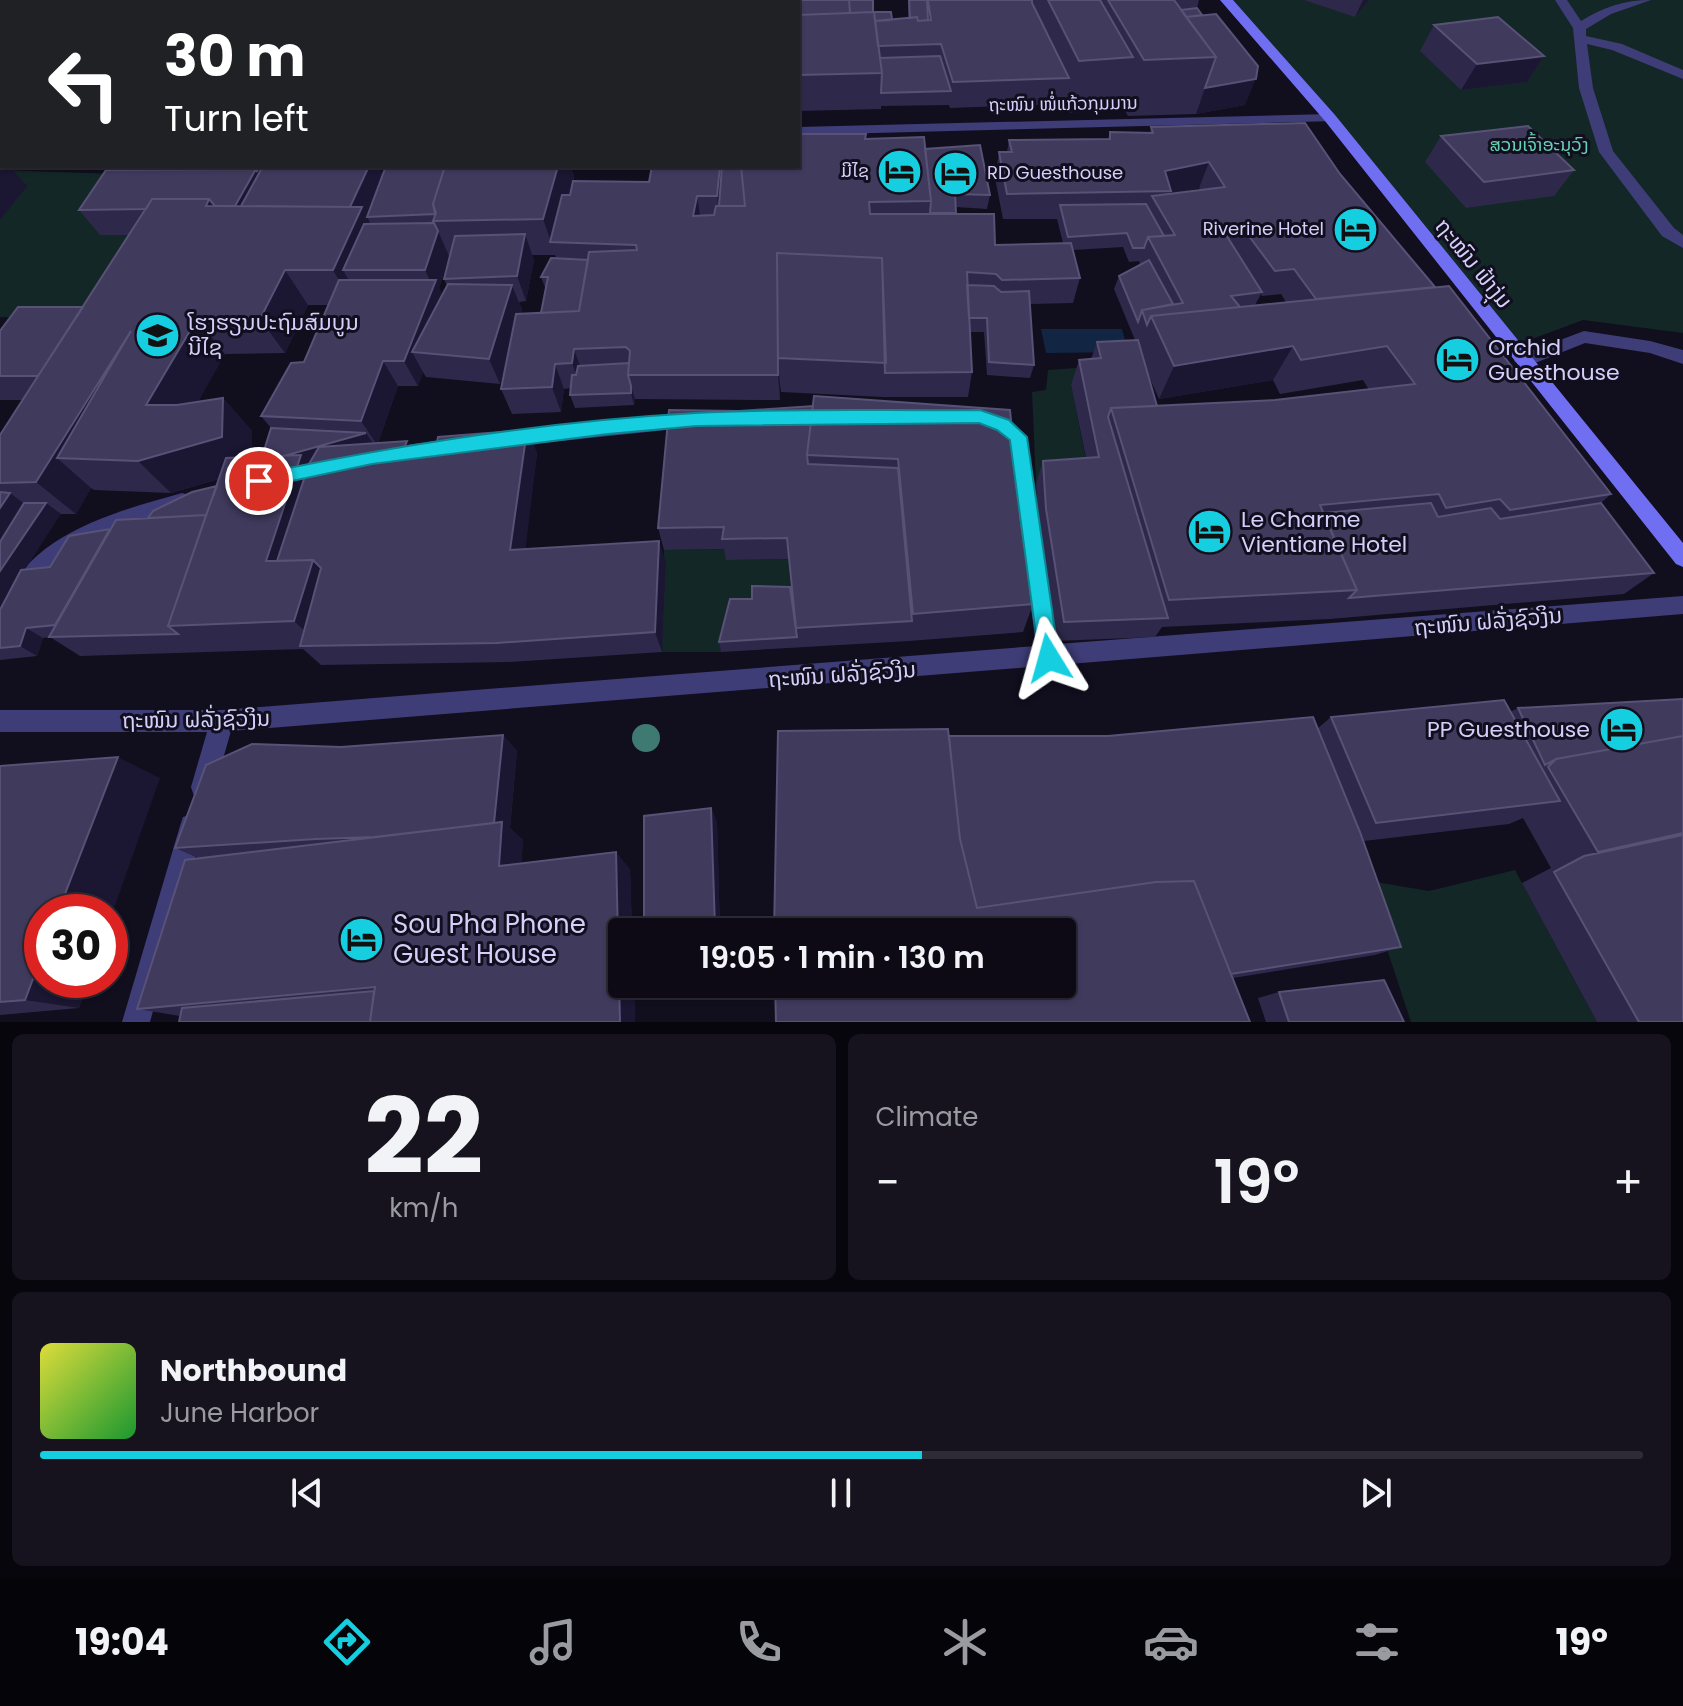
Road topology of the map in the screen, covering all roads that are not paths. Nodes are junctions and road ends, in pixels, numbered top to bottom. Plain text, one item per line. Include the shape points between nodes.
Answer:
1 (1226, 0) edge
2 (1561, 0) edge
3 (1645, 0) edge
4 (1580, 33) junction
5 (1683, 75) edge
6 (1330, 118) junction
7 (800, 131) edge
8 (1683, 246) edge
9 (1683, 357) edge
10 (1523, 361) junction
11 (965, 416) edge
12 (713, 419) edge
13 (372, 457) edge
14 (200, 496) edge
15 (1683, 558) edge
16 (1683, 605) edge
17 (0, 626) edge
18 (1049, 658) junction
19 (0, 721) edge
20 (222, 721) junction
21 (136, 1022) edge

1 - 6 street, ຖະໝົນ ຟ້າງຸ່ມ
2 - 4 street
3 - 4 street via 1607,11
4 - 5 street
4 - 8 street via 1586,88 1606,152
6 - 7 street, ຖະໜົນ ໜໍ່ແກ້ວກຸມມານ
6 - 10 street, ຖະໝົນ ຟ້າງຸ່ມ
9 - 10 street via 1584,337
10 - 15 street, ຖະໝົນ ຟ້າງຸ່ມ
11 - 18 street via 1003,425 1018,437
12 - 13 street
14 - 17 street via 124,519 64,548 37,568
16 - 18 street, ຖະໜົນ ຝລັ່ງຊົວງິນ
18 - 20 street, ຖະໜົນ ຝລັ່ງຊົວງິນ
19 - 20 street, ຖະໜົນ ຝລັ່ງຊົວງິນ
20 - 21 street

